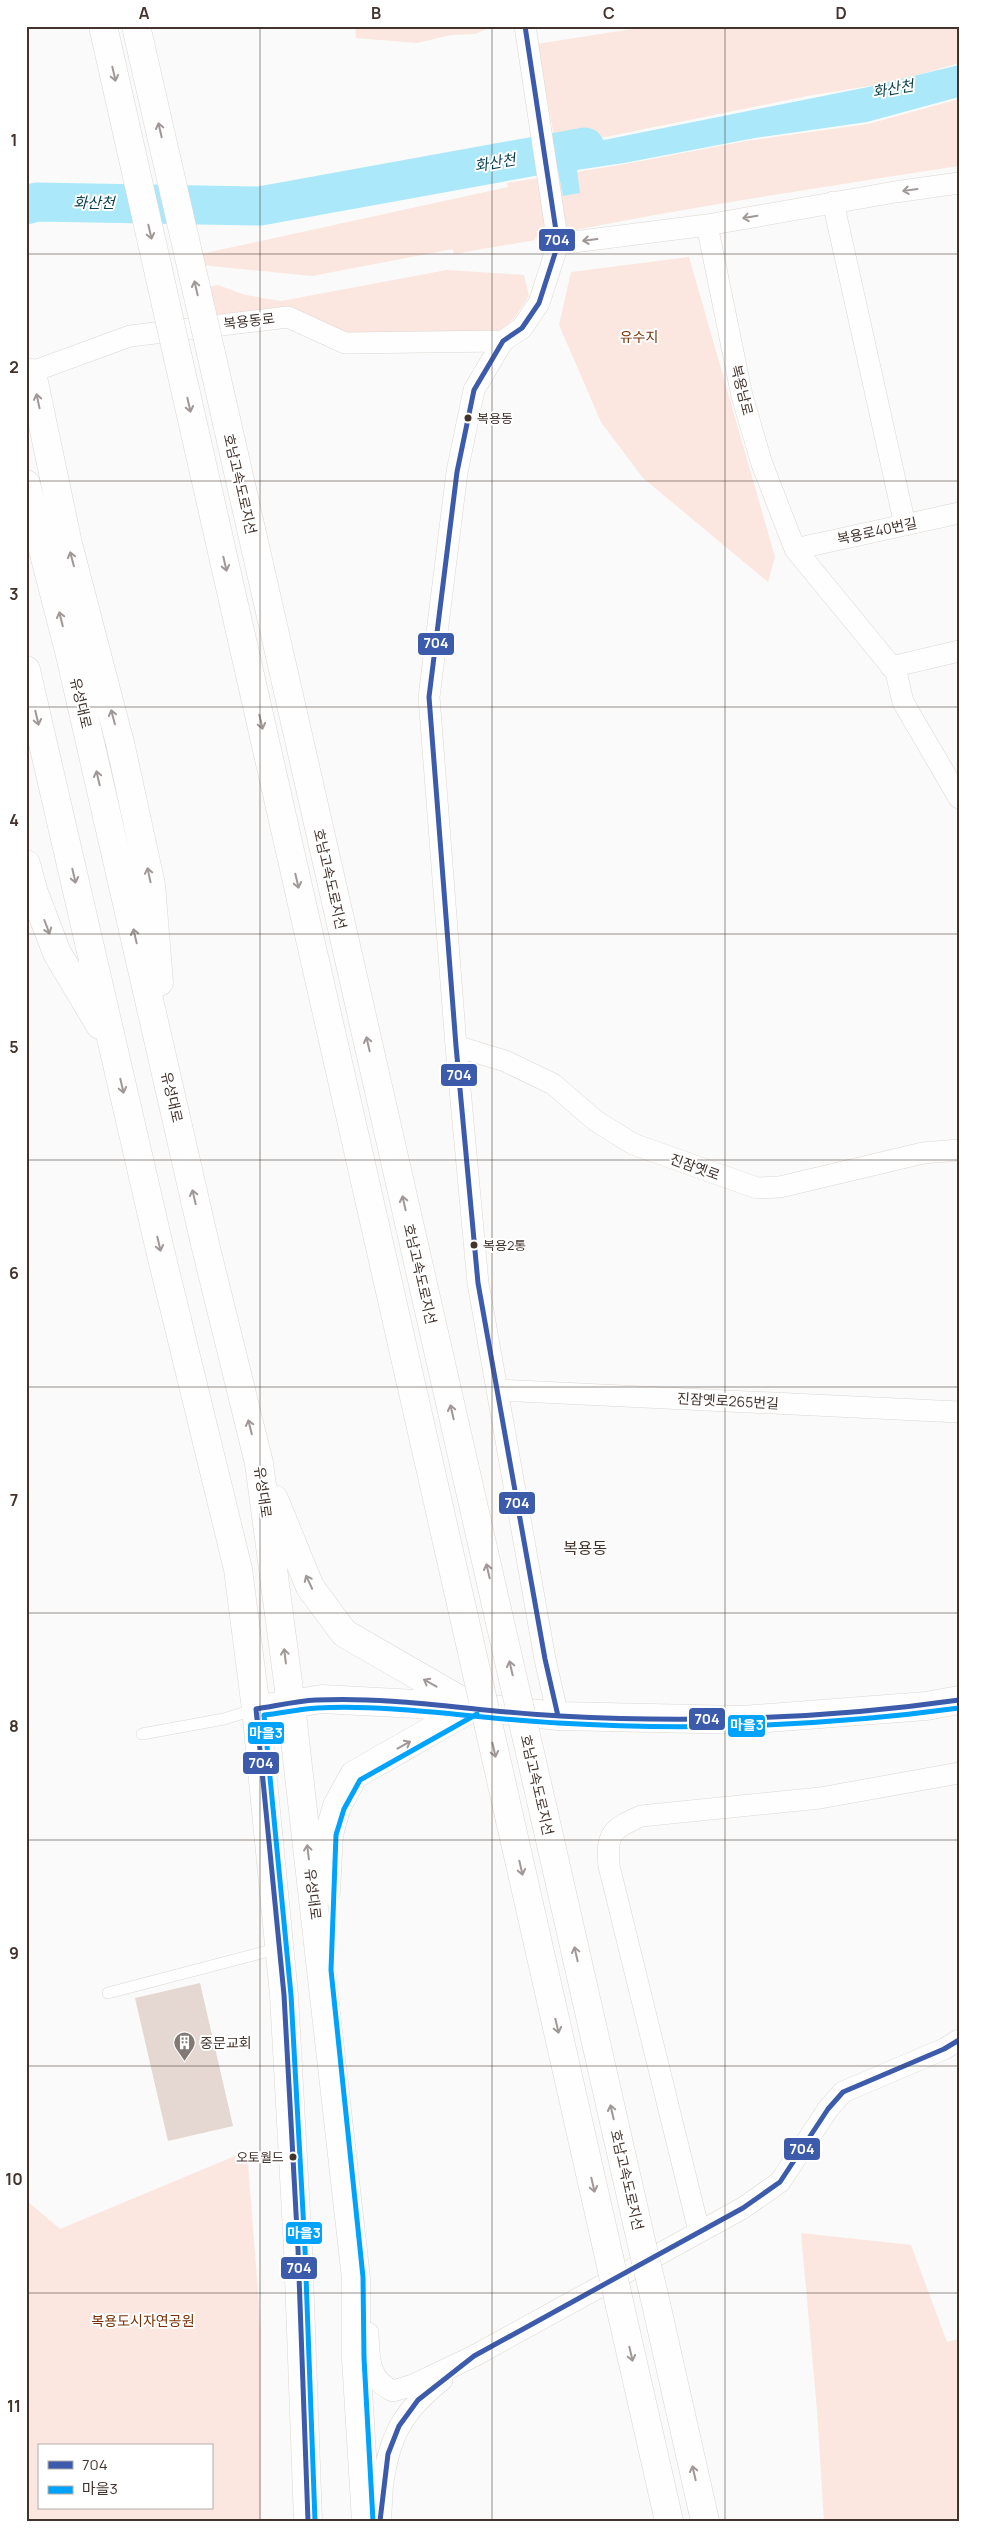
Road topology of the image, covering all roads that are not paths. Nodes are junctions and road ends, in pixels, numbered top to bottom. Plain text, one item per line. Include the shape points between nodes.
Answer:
1 (103, 26) edge
2 (136, 26) edge
3 (525, 26) edge
4 (959, 183) edge
5 (833, 202) junction
6 (707, 225) junction
7 (558, 238) junction
8 (503, 341) junction
9 (29, 373) edge
10 (26, 484) edge
11 (959, 513) edge
12 (905, 525) junction
13 (795, 549) junction
14 (959, 651) edge
15 (891, 667) junction
16 (26, 670) edge
17 (958, 798) edge
18 (26, 864) edge
19 (456, 1046) junction
20 (113, 1047) junction
21 (168, 1080) junction
22 (959, 1150) edge
23 (498, 1390) junction
24 (959, 1412) edge
25 (259, 1463) junction
26 (959, 1700) edge
27 (291, 1705) junction
28 (473, 1707) junction
29 (256, 1709) junction
30 (558, 1716) junction
31 (142, 1734) dead end
32 (959, 1773) edge
33 (280, 1948) junction
34 (323, 1970) junction
35 (108, 1992) dead end
36 (959, 2040) edge
37 (699, 2231) junction
38 (356, 2278) junction
39 (474, 2356) junction
40 (308, 2521) edge
41 (366, 2521) edge
42 (380, 2521) edge
43 (669, 2521) edge
44 (705, 2521) edge

1 -> 43 main road, bridge
44 -> 2 main road, 호남고속도로지선, bridge
3 - 7 street
4 -> 5 street
5 -> 6 street
5 - 12 street
6 -> 7 street
6 - 13 street, 복용남로 via 742,396 762,464
7 - 8 street via 539,304 522,328
8 - 9 street, 복용동로 via 345,343 288,317 130,336
8 - 19 street via 474,390 467,419 450,520 429,697
21 -> 9 main road via 151,885 121,747 68,544
21 -> 10 main road, 유성대로 via 70,655
11 - 12 street, 복용로40번길
12 - 13 street, 복용로40번길
13 - 15 street, 복용남로
14 - 15 street
15 - 17 street, 복용남로 via 896,672 903,702
16 -> 20 main road
18 -> 20 main road via 57,953
19 - 22 street, 진잠옛로 via 505,1060 553,1084 596,1122 633,1144 757,1188 780,1187 923,1154
19 - 23 street via 478,1283
20 -> 29 main road via 238,1569
25 -> 21 main road, 유성대로
23 - 24 street, 진잠옛로265번길
23 - 30 street
27 -> 25 main road, 유성대로
28 -> 25 main road via 344,1633 310,1587
26 - 30 main road via 926,1706 744,1720
27 - 28 main road via 322,1700
27 - 29 main road
34 -> 27 main road, 유성대로
28 - 30 main road
34 -> 28 main road via 329,1834 337,1806 354,1775
29 - 31 lane via 224,1719
29 - 33 main road
32 - 37 street via 820,1798 641,1816 611,1834 607,1845 609,1866
33 - 35 lane
33 - 40 main road via 298,2249
34 - 38 main road, 유성대로
36 - 37 street via 843,2092 828,2109 780,2182 743,2208
37 - 39 street
38 - 39 street via 368,2322 369,2357 381,2386 393,2391 413,2385
38 - 41 main road, 유성대로 via 356,2358
39 - 42 street via 418,2400 399,2426 388,2454

